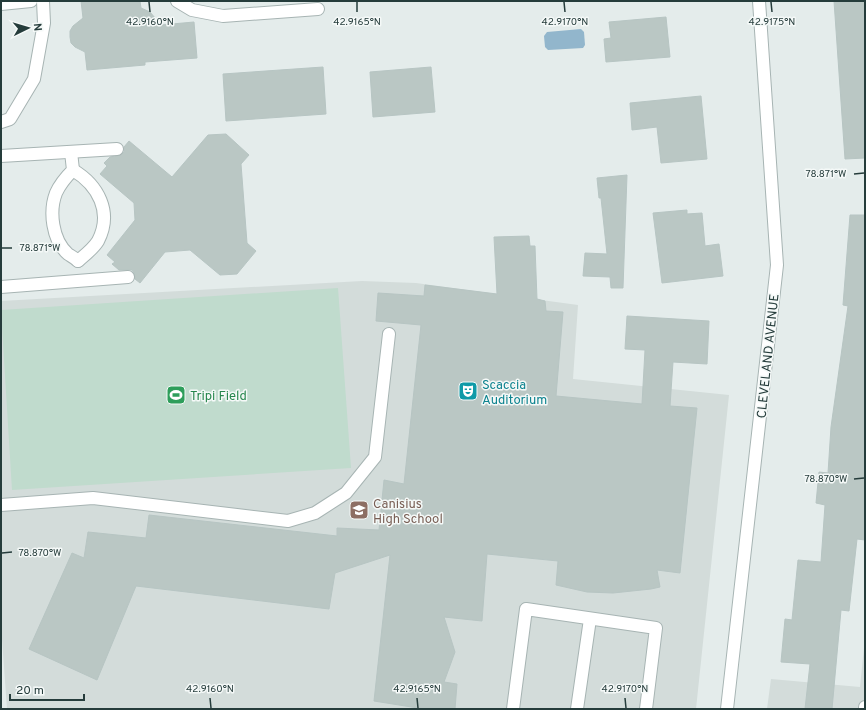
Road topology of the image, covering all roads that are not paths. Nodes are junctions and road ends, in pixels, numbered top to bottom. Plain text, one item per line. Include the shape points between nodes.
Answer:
1 (31, 1) edge
2 (43, 1) edge
3 (177, 1) edge
4 (759, 1) edge
5 (1, 4) edge
6 (318, 9) dead end
7 (1, 122) edge
8 (117, 149) dead end
9 (71, 152) junction
10 (1, 156) edge
11 (73, 170) junction
12 (78, 261) junction
13 (128, 277) dead end
14 (80, 281) junction
15 (1, 287) edge
16 (389, 334) dead end
17 (1, 505) edge
18 (590, 619) junction
19 (513, 709) edge
20 (577, 709) edge
21 (646, 709) edge
22 (727, 709) edge

1 - 5 street
2 - 7 street via 44,23 34,79 10,119
3 - 6 street via 192,10 223,16
4 - 22 street, CLEVELAND AVENUE via 777,265
8 - 9 street
9 - 10 street
9 - 11 street
11 - 12 street via 56,192 52,218 60,243 67,253
11 - 12 street via 91,183 102,203 103,214 98,241
12 - 14 street
13 - 14 street
14 - 15 street
16 - 17 street via 375,457 346,493 315,513 288,521 93,498
18 - 19 street via 526,609
18 - 20 street
18 - 21 street via 656,628

